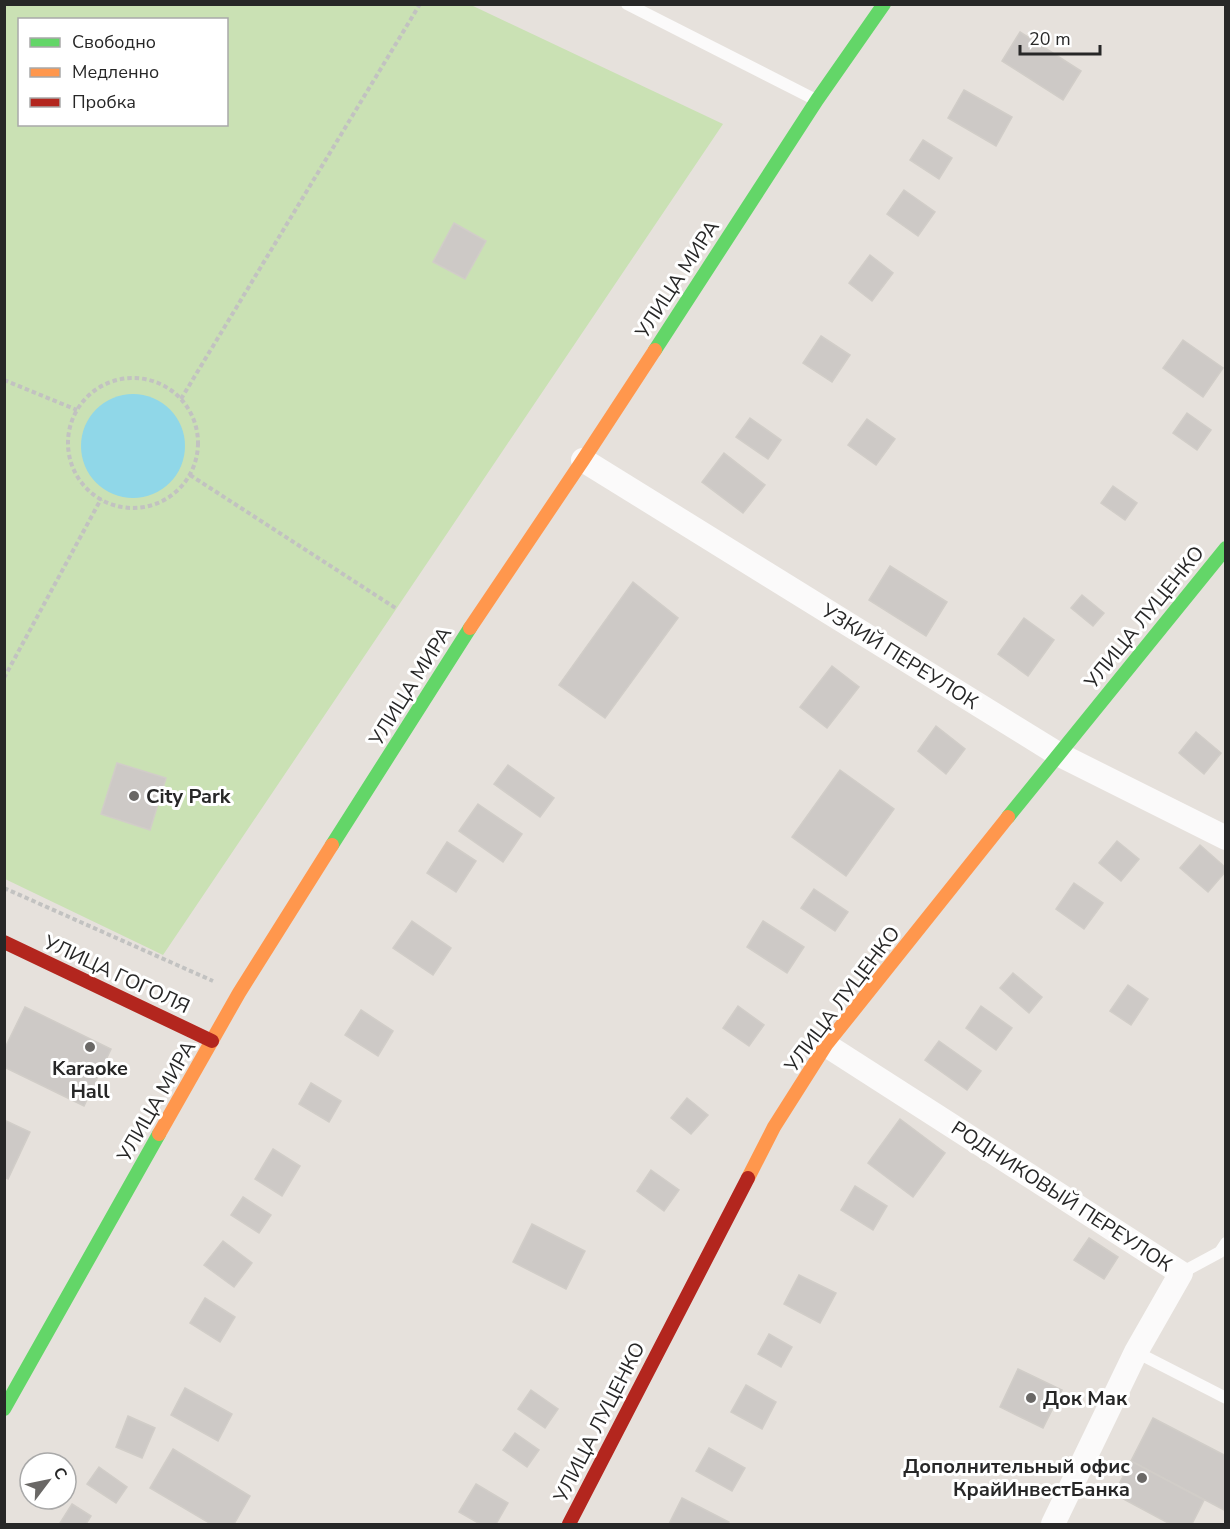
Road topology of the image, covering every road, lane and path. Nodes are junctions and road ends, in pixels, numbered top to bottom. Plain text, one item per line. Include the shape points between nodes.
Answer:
1 (420, 4) edge
2 (627, 4) edge
3 (884, 4) edge
4 (816, 100) junction
5 (4, 380) edge
6 (182, 399) junction
7 (77, 410) junction
8 (583, 460) junction
9 (190, 475) junction
10 (101, 499) junction
11 (1226, 548) edge
12 (397, 609) dead end
13 (4, 678) edge
14 (1058, 754) junction
15 (1226, 838) edge
16 (4, 888) edge
17 (4, 942) edge
18 (238, 993) junction
19 (212, 1041) junction
20 (826, 1045) junction
21 (1226, 1242) edge
22 (1181, 1273) junction
23 (1136, 1352) junction
24 (12, 1378) edge
25 (1226, 1398) edge
26 (4, 1409) edge
27 (569, 1524) edge
28 (1053, 1524) edge

1 - 6 path
2 - 4 lane
3 - 4 main road, УЛИЦА МИРА
4 - 8 main road, УЛИЦА МИРА
5 - 7 path
6 - 7 path via 166,386 147,379 126,378 106,383
6 - 9 path via 193,416 198,436 197,457
7 - 10 path via 69,429 68,450 85,486
8 - 14 street, УЗКИЙ ПЕРЕУЛОК
8 - 18 main road, УЛИЦА МИРА via 471,626
9 - 10 path via 160,503 120,507
9 - 12 path
10 - 13 path
11 - 14 main road, УЛИЦА ЛУЦЕНКО
14 - 15 street, УЗКИЙ ПЕРЕУЛОК
14 - 20 main road, УЛИЦА ЛУЦЕНКО
16 - 18 path
17 - 19 main road, УЛИЦА ГОГОЛЯ
18 - 19 main road, УЛИЦА МИРА
19 - 24 main road, УЛИЦА МИРА
20 - 22 street, РОДНИКОВЫЙ ПЕРЕУЛОК
20 - 27 main road, УЛИЦА ЛУЦЕНКО via 774,1127
21 - 22 lane via 1220,1252
22 - 23 street, РОДНИКОВЫЙ ПЕРЕУЛОК
23 - 25 lane
23 - 28 street, РОДНИКОВЫЙ ПЕРЕУЛОК
24 - 26 main road, УЛИЦА МИРА

